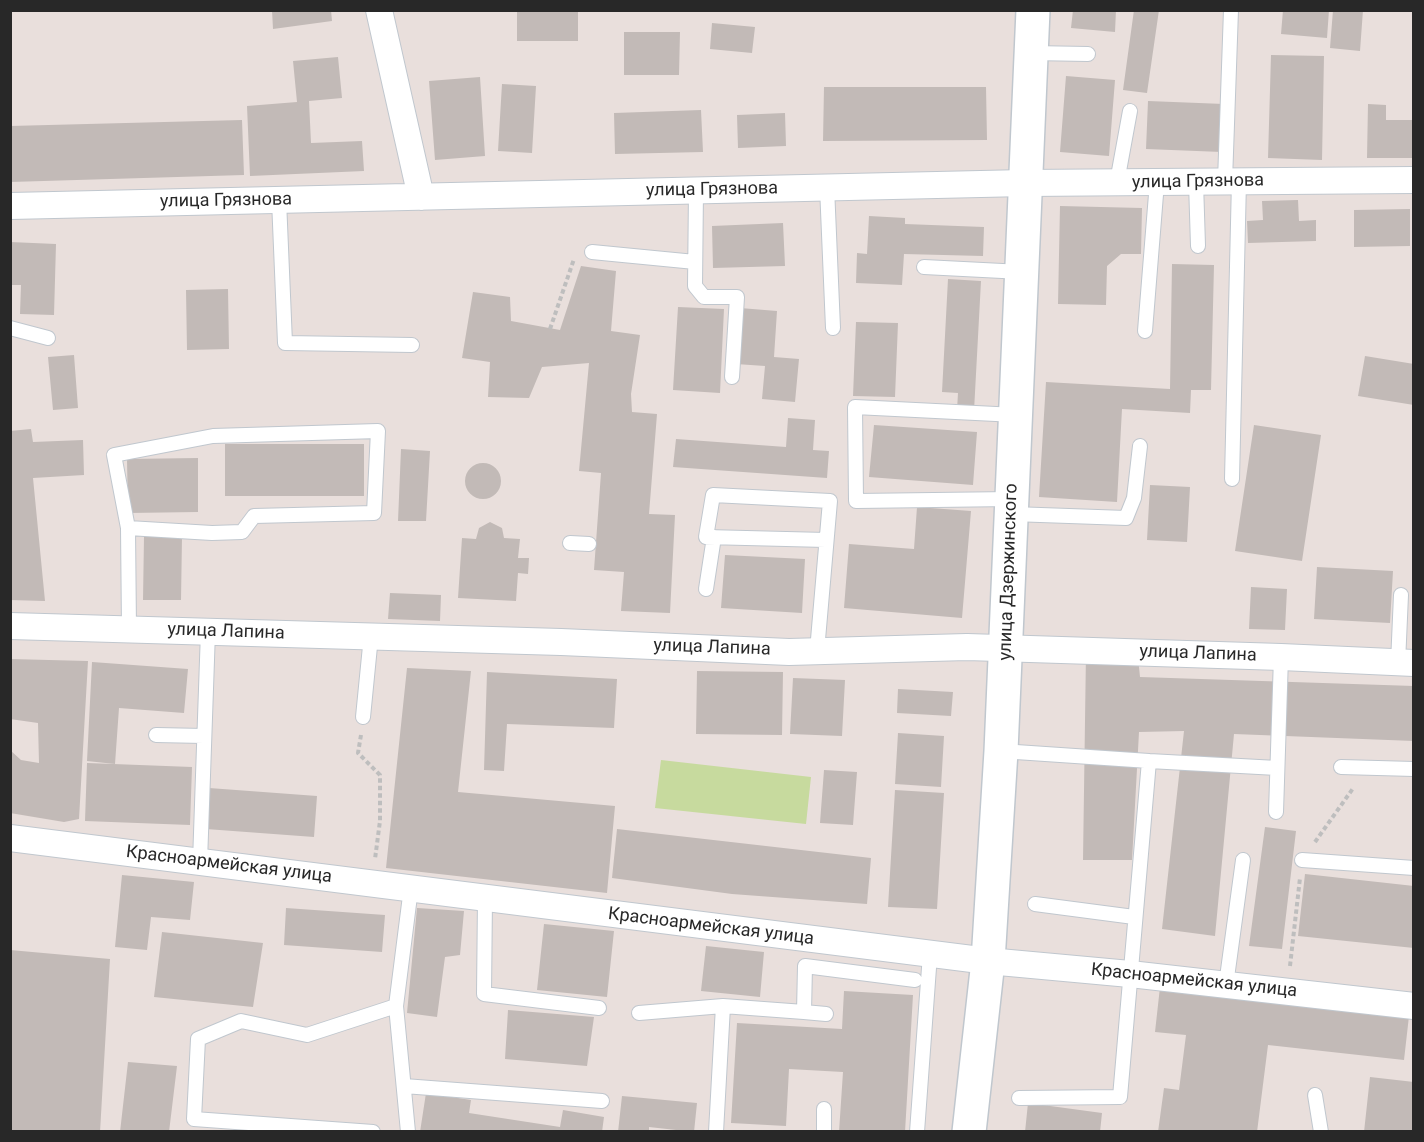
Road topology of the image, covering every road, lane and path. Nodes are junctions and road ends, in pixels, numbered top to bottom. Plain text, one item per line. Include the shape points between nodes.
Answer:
1 (379, 10) edge
2 (1033, 10) edge
3 (1231, 10) edge
4 (1031, 53) junction
5 (1088, 54) dead end
6 (1130, 111) dead end
7 (1413, 180) edge
8 (1232, 181) junction
9 (1117, 182) junction
10 (1157, 182) junction
11 (1196, 182) junction
12 (1025, 183) junction
13 (827, 187) junction
14 (696, 190) junction
15 (421, 197) junction
16 (279, 200) junction
17 (10, 206) edge
18 (1198, 246) dead end
19 (592, 252) joint
20 (695, 262) junction
21 (924, 267) dead end
22 (1022, 272) junction
23 (833, 327) dead end
24 (10, 328) edge
25 (550, 328) dead end
26 (1145, 331) dead end
27 (48, 338) dead end
28 (412, 345) dead end
29 (732, 377) dead end
30 (1016, 415) junction
31 (1140, 446) dead end
32 (1232, 479) dead end
33 (1012, 507) junction
34 (128, 528) junction
35 (714, 537) junction
36 (826, 540) junction
37 (570, 543) dead end
38 (590, 544) dead end
39 (706, 589) dead end
40 (1401, 595) dead end
41 (10, 626) edge
42 (129, 629) junction
43 (208, 631) junction
44 (371, 636) junction
45 (1006, 648) junction
46 (817, 651) junction
47 (1281, 657) junction
48 (1406, 663) edge
49 (363, 717) joint
50 (156, 735) dead end
51 (204, 735) junction
52 (1001, 751) junction
53 (1149, 761) junction
54 (1341, 767) dead end
55 (1277, 768) junction
56 (1368, 768) junction
57 (1413, 768) edge
58 (1276, 812) dead end
59 (10, 838) edge
60 (1243, 860) dead end
61 (1302, 860) junction
62 (200, 862) junction
63 (1413, 868) edge
64 (371, 883) junction
65 (411, 888) junction
66 (485, 898) junction
67 (1035, 904) dead end
68 (1134, 917) junction
69 (806, 939) junction
70 (930, 954) junction
71 (988, 961) junction
72 (806, 966) junction
73 (1130, 974) junction
74 (915, 980) dead end
75 (1226, 985) junction
76 (1287, 991) junction
77 (396, 1006) junction
78 (723, 1006) junction
79 (1413, 1006) edge
80 (599, 1008) dead end
81 (639, 1012) dead end
82 (804, 1012) junction
83 (826, 1014) dead end
84 (404, 1086) junction
85 (1315, 1095) dead end
86 (1018, 1098) dead end
87 (602, 1101) dead end
88 (824, 1109) dead end
89 (373, 1131) edge
90 (408, 1131) edge
91 (716, 1131) edge
92 (824, 1131) edge
93 (916, 1131) edge
94 (969, 1131) edge
95 (1321, 1131) edge

1 - 15 street
2 - 4 main road, улица Дзержинского
3 - 8 lane
4 - 5 lane
4 - 12 main road, улица Дзержинского
6 - 9 lane
7 - 8 street, улица Грязнова
8 - 11 street, улица Грязнова
8 - 32 lane
9 - 10 street, улица Грязнова
9 - 12 street, улица Грязнова
10 - 11 street, улица Грязнова
10 - 26 lane
11 - 18 lane
12 - 13 street, улица Грязнова
12 - 22 main road, улица Дзержинского
13 - 14 street, улица Грязнова
13 - 23 lane
14 - 15 street, улица Грязнова
14 - 20 lane
15 - 16 street, улица Грязнова
16 - 17 street, улица Грязнова
16 - 28 lane via 285,343
19 - 20 lane
19 - 25 path via 572,260
20 - 29 lane via 695,286 704,297 737,297
21 - 22 lane
22 - 30 main road, улица Дзержинского
24 - 27 lane
30 - 33 main road, улица Дзержинского
30 - 33 lane via 855,407 856,501
31 - 33 lane via 1134,498 1126,518
33 - 45 main road, улица Дзержинского
34 - 34 lane via 242,532 254,516 374,513 378,431 213,436 114,455
34 - 42 lane
35 - 36 lane
35 - 36 lane via 706,537 713,495 830,501
35 - 39 lane
36 - 46 lane
37 - 38 lane
40 - 48 lane
41 - 42 street, улица Лапина
42 - 43 street, улица Лапина
43 - 44 street, улица Лапина
43 - 51 lane
44 - 46 street, улица Лапина
44 - 49 lane
45 - 46 street, улица Лапина
45 - 47 street, улица Лапина
45 - 52 main road, улица Дзержинского
47 - 48 street, улица Лапина
47 - 55 lane
49 - 64 path via 358,753 380,775 380,821
50 - 51 lane
51 - 62 lane
52 - 53 lane
52 - 71 main road, улица Дзержинского
53 - 55 lane
53 - 68 lane
54 - 56 lane
55 - 58 lane
56 - 57 lane
56 - 61 path
59 - 62 street, Красноармейская улица
60 - 75 lane
61 - 63 lane
61 - 76 path
62 - 64 street, Красноармейская улица
64 - 65 street, Красноармейская улица
65 - 66 street, Красноармейская улица
65 - 77 lane
66 - 69 street, Красноармейская улица
66 - 80 lane via 484,994
67 - 68 lane
68 - 73 lane
69 - 70 street, Красноармейская улица
69 - 72 lane
70 - 71 street, Красноармейская улица
70 - 93 lane
71 - 73 street, Красноармейская улица
71 - 94 main road, улица Дзержинского
72 - 74 lane
72 - 82 lane
73 - 75 street, Красноармейская улица
73 - 86 lane via 1120,1097
75 - 76 street, Красноармейская улица
76 - 79 street, Красноармейская улица
77 - 84 lane
77 - 89 lane via 306,1035 241,1021 198,1039 194,1119
78 - 81 lane
78 - 82 lane
78 - 91 lane
82 - 83 lane
84 - 87 lane
84 - 90 lane
85 - 95 lane
88 - 92 lane

